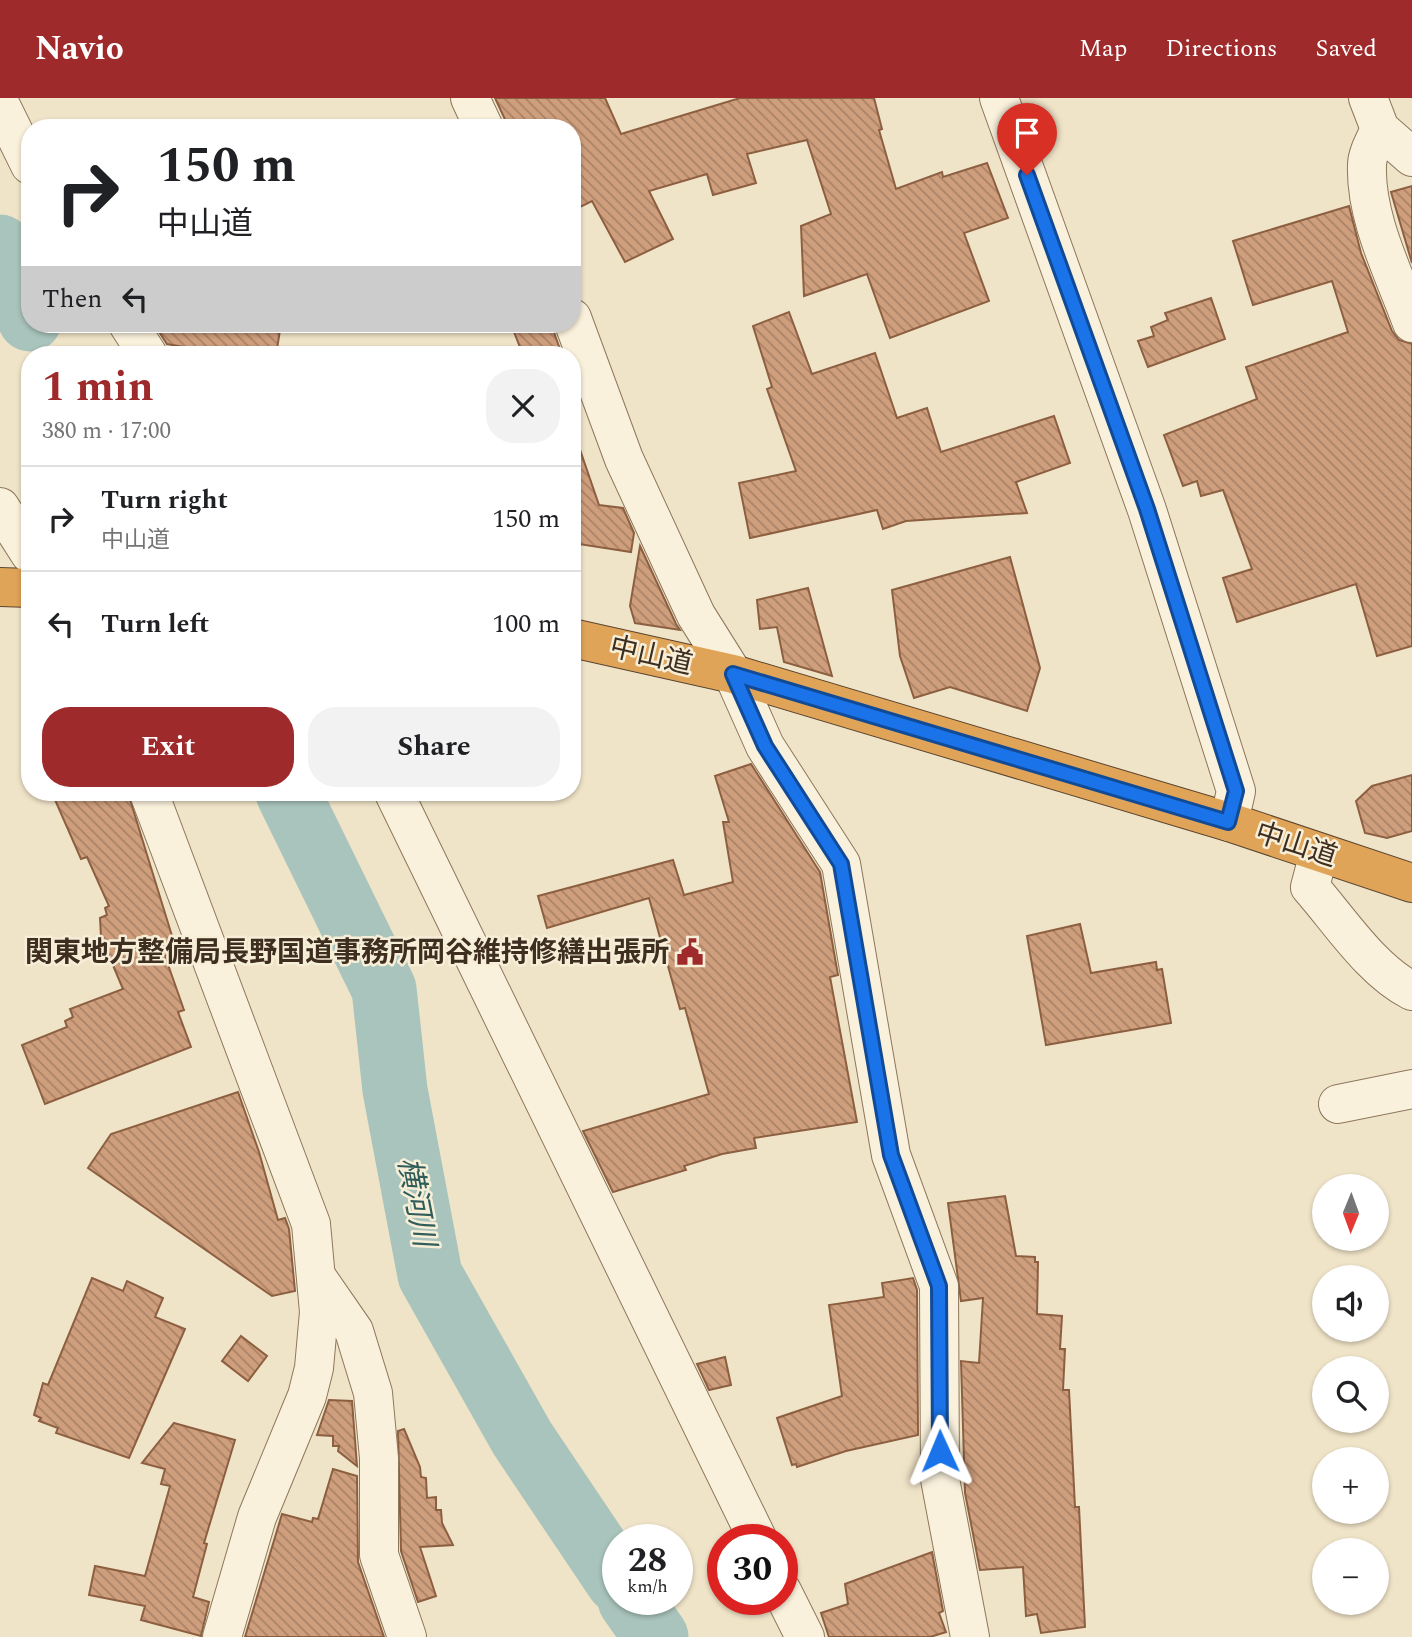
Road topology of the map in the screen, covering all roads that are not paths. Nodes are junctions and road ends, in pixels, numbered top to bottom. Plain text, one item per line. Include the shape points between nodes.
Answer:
1 (470, 98) edge
2 (999, 98) edge
3 (0, 104) edge
4 (1374, 113) edge
5 (480, 119) edge
6 (21, 147) edge
7 (1412, 157) edge
8 (1412, 323) edge
9 (578, 333) edge
10 (0, 507) edge
11 (21, 540) edge
12 (0, 587) edge
13 (21, 588) edge
14 (581, 640) edge
15 (733, 674) junction
16 (152, 801) edge
17 (398, 801) edge
18 (1228, 822) junction
19 (1319, 853) junction
20 (1412, 883) edge
21 (1412, 991) edge
22 (1412, 1089) edge
23 (1338, 1104) dead end
24 (318, 1279) junction
25 (750, 1524) edge
26 (794, 1615) edge
27 (222, 1637) edge
28 (407, 1637) edge
29 (805, 1637) edge
30 (970, 1637) edge

1 - 5 street
2 - 18 street via 1147,509 1236,791
3 - 6 street
4 - 7 street
4 - 8 street via 1368,190 1378,232
9 - 15 street via 624,459 696,615
10 - 11 street
12 - 13 highway
14 - 15 highway, 中山道
15 - 18 highway, 中山道
15 - 30 street via 765,746 841,864 891,1155 939,1286 940,1479
16 - 24 street via 311,1224
17 - 25 street
18 - 19 highway, 中山道
19 - 20 highway, 中山道
19 - 21 street via 1310,887 1399,985
22 - 23 street
24 - 27 street via 312,1377 257,1517
24 - 28 street via 354,1331 373,1393 379,1458 379,1555
26 - 29 street

